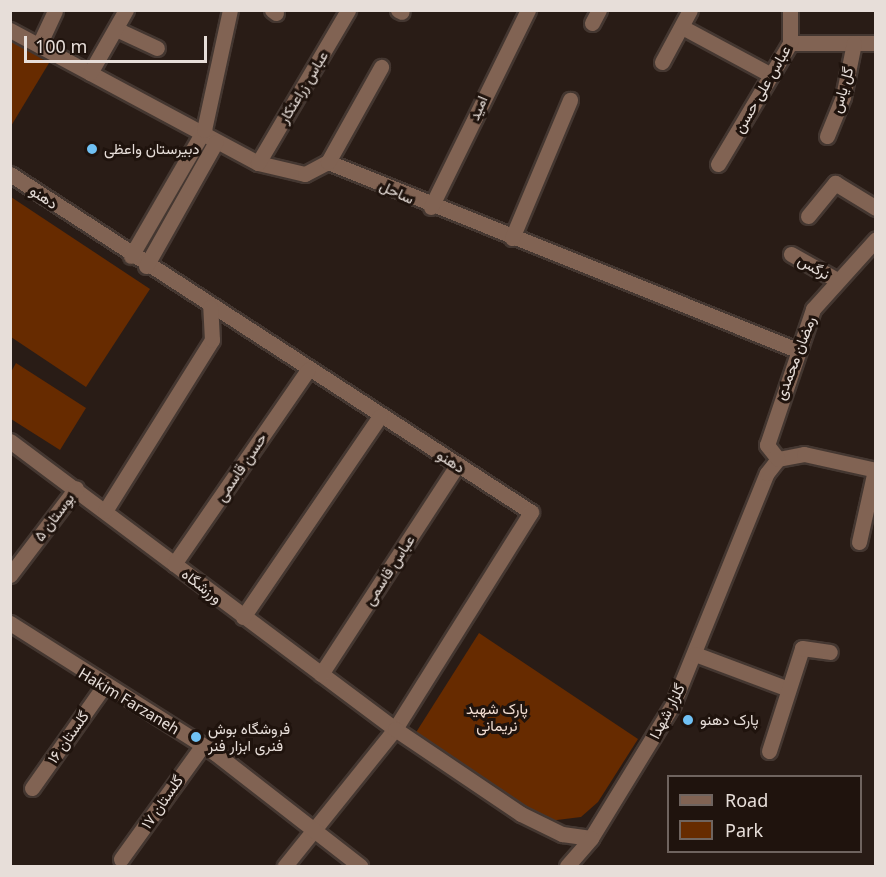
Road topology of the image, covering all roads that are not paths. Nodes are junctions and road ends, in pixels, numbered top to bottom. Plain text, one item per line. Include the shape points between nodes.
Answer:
1 (55, 10) edge
2 (126, 10) edge
3 (230, 10) edge
4 (348, 10) edge
5 (528, 10) edge
6 (690, 10) edge
7 (790, 11) edge
8 (682, 27) junction
9 (116, 29) junction
10 (10, 30) edge
11 (790, 43) junction
12 (854, 43) junction
13 (876, 43) edge
14 (39, 45) junction
15 (157, 48) dead end
16 (662, 62) dead end
17 (381, 67) dead end
18 (90, 73) junction
19 (771, 75) junction
20 (570, 100) dead end
21 (827, 136) dead end
22 (209, 138) junction
23 (328, 162) junction
24 (258, 163) junction
25 (718, 164) dead end
26 (10, 174) edge
27 (431, 207) junction
28 (876, 208) edge
29 (808, 216) dead end
30 (512, 238) junction
31 (876, 239) edge
32 (792, 254) dead end
33 (131, 256) junction
34 (146, 266) junction
35 (837, 280) junction
36 (210, 307) junction
37 (797, 350) junction
38 (308, 370) junction
39 (380, 416) junction
40 (10, 441) edge
41 (778, 459) junction
42 (457, 465) junction
43 (875, 470) edge
44 (76, 488) junction
45 (105, 511) junction
46 (859, 542) dead end
47 (174, 564) junction
48 (10, 575) edge
49 (243, 617) junction
50 (10, 623) edge
51 (830, 652) dead end
52 (695, 654) junction
53 (321, 674) junction
54 (104, 686) junction
55 (788, 689) junction
56 (394, 729) junction
57 (203, 745) junction
58 (769, 751) dead end
59 (32, 788) dead end
60 (317, 828) junction
61 (591, 838) junction
62 (121, 859) dead end
63 (572, 865) edge
64 (285, 867) edge
65 (360, 867) edge

1 - 14 street
2 - 9 street
3 - 22 street
4 - 24 street, عباس زراعتکار
5 - 27 street, امید
6 - 8 street
7 - 11 street, عباس علی حسن
8 - 16 street
8 - 19 street
9 - 15 street
9 - 18 street
10 - 14 street
11 - 12 street
11 - 19 street, عباس علی حسن
12 - 13 street
12 - 21 street, گل یاس via 843,97
14 - 18 street
17 - 23 street
18 - 22 street
19 - 25 street, عباس علی حسن
20 - 30 street
22 - 24 street
22 - 33 street
22 - 34 street
23 - 24 street via 305,174
23 - 27 street, ساحل
26 - 33 street, دهنو
27 - 30 street, ساحل
28 - 29 street via 835,183
30 - 37 street, ساحل
31 - 35 street, رمضان محمدی
32 - 35 street, نرگس
33 - 34 street, دهنو
34 - 36 street, دهنو
35 - 37 street, رمضان محمدی via 813,309
36 - 38 street, دهنو
36 - 45 street via 212,340
37 - 41 street, رمضان محمدی via 767,445
38 - 39 street, دهنو
38 - 47 street, حسن قاسمی
39 - 42 street, دهنو
39 - 49 street
40 - 44 street, ورزشگاه
41 - 43 street via 804,454
41 - 52 street, گلزار شهدا via 767,473
42 - 53 street, عباس قاسمی
42 - 56 street, دهنو via 531,512
43 - 46 street
44 - 45 street, ورزشگاه
44 - 48 street, بوستان ۵
45 - 47 street, ورزشگاه
47 - 49 street, ورزشگاه
49 - 53 street, ورزشگاه
50 - 54 street, Hakim Farzaneh
51 - 55 street via 802,648
52 - 55 street
52 - 61 street, گلزار شهدا via 673,704
53 - 56 street, ورزشگاه
54 - 57 street, Hakim Farzaneh
54 - 59 street, گلستان ۱۶
55 - 58 street
56 - 60 street, دهنو
56 - 61 street via 520,813 562,834
57 - 60 street, Hakim Farzaneh
57 - 62 street, گلستان ۱۷
60 - 64 street, دهنو
60 - 65 street, Hakim Farzaneh
61 - 63 street, گلزار شهدا

